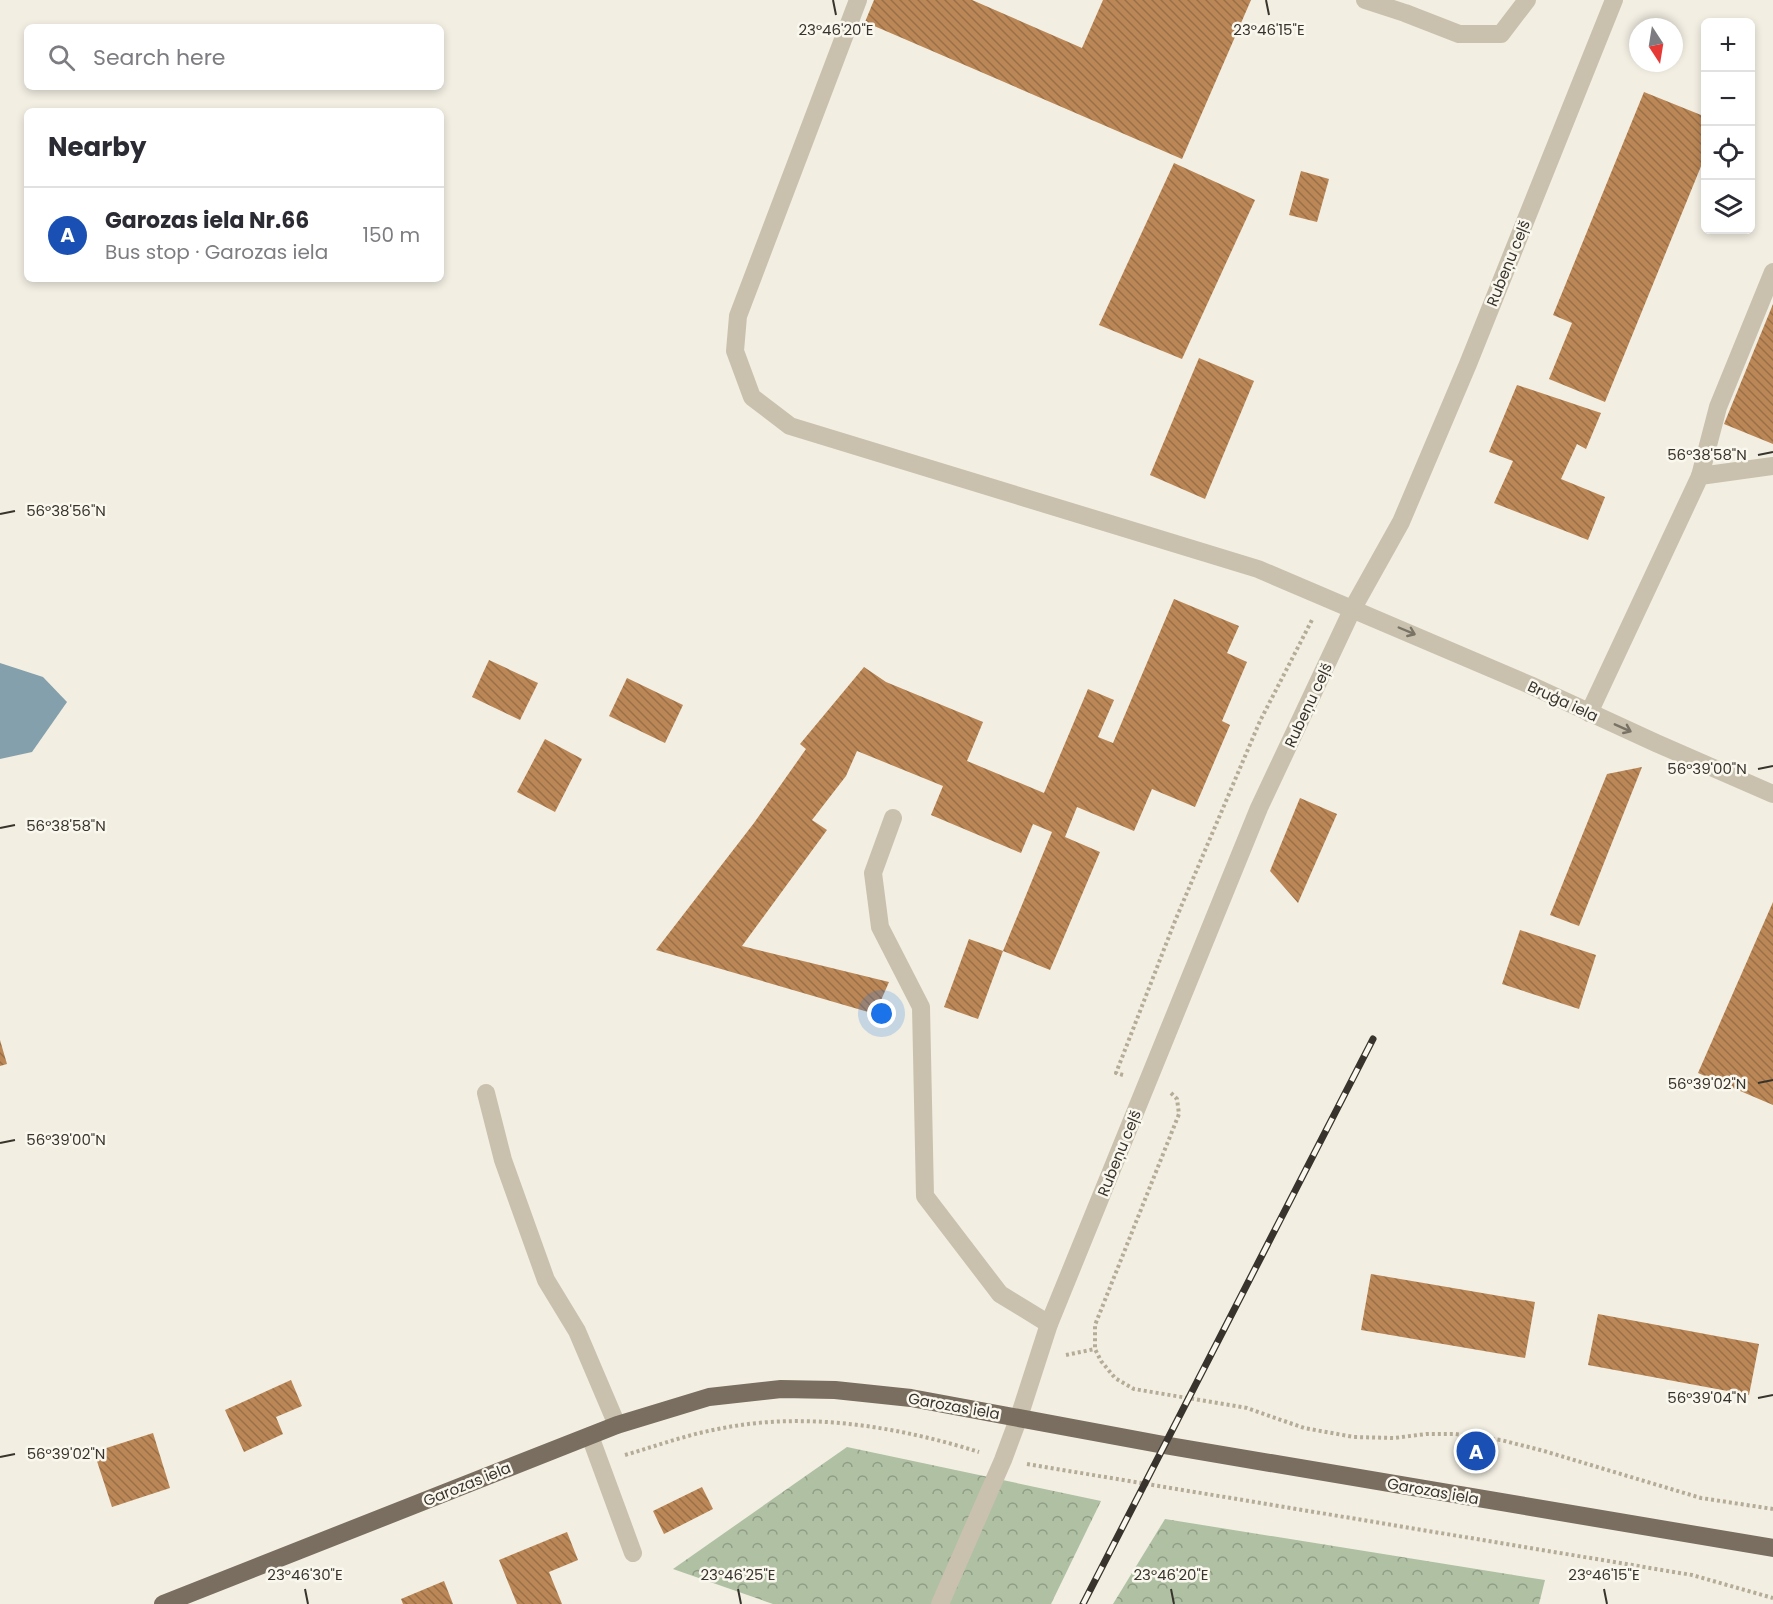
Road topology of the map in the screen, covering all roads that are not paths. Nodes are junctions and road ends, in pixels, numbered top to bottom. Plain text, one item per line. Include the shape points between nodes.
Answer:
1 (858, 0) edge
2 (1365, 0) edge
3 (1527, 0) edge
4 (1614, 0) edge
5 (1773, 272) edge
6 (1773, 466) edge
7 (1700, 476) junction
8 (1353, 608) junction
9 (1590, 713) junction
10 (1773, 794) edge
11 (893, 818) dead end
12 (486, 1093) dead end
13 (1049, 1324) junction
14 (1019, 1417) junction
15 (617, 1425) junction
16 (590, 1436) junction
17 (1773, 1548) edge
18 (633, 1552) dead end
19 (163, 1604) edge
20 (940, 1604) edge

1 - 8 street, Bruģa iela via 738,316 735,351 752,397 790,426 1258,569
2 - 3 street via 1459,34 1501,34
4 - 8 street, Rubeņu ceļš via 1401,522
5 - 7 street via 1718,407
6 - 7 street
7 - 9 street
8 -> 9 street, Bruģa iela
8 - 13 street, Rubeņu ceļš via 1259,808
9 -> 10 street, Bruģa iela
11 - 13 street via 873,873 880,927 921,1007 925,1196 1000,1294
12 - 15 street via 503,1160 546,1280 577,1331
13 - 14 street, Rubeņu ceļš
14 - 15 main road, Garozas iela via 900,1397 782,1389 709,1397
14 - 17 main road, Garozas iela
14 - 20 street, Rubeņu ceļš
15 - 16 main road, Garozas iela
16 - 18 street
16 - 19 main road, Garozas iela

